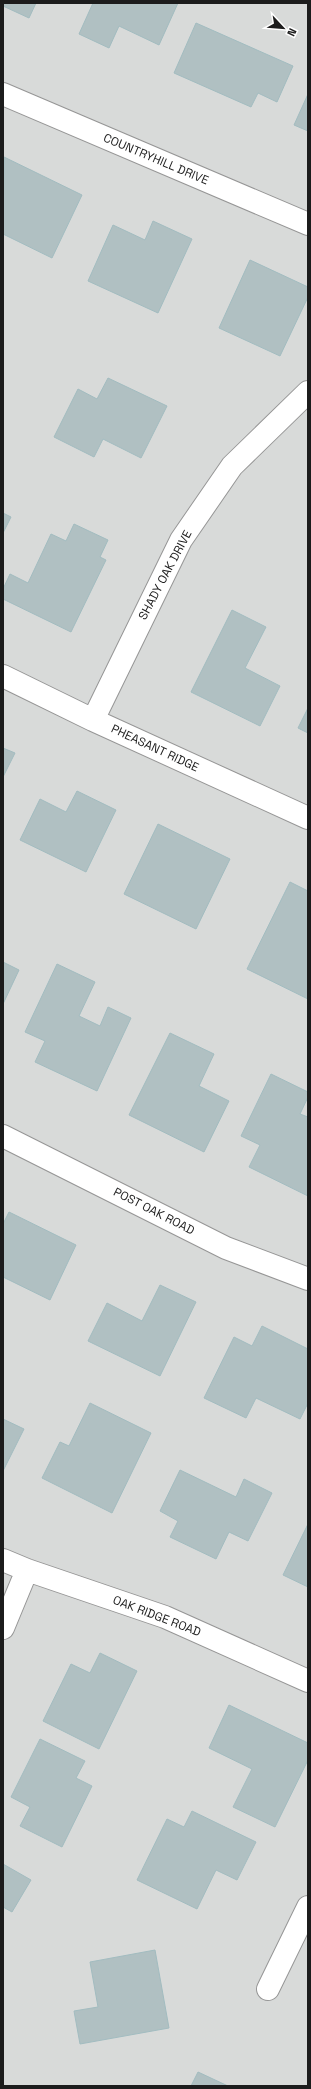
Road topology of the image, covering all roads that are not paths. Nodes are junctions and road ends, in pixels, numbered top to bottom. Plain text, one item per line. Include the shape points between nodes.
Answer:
1 (3, 94) edge
2 (308, 224) edge
3 (308, 392) edge
4 (3, 676) edge
5 (93, 720) junction
6 (308, 818) edge
7 (3, 1136) edge
8 (308, 1279) edge
9 (3, 1560) edge
10 (27, 1570) junction
11 (3, 1628) edge
12 (308, 1681) edge
13 (308, 1907) edge
14 (268, 1989) dead end

1 - 2 street, COUNTRYHILL DRIVE
3 - 5 street, SHADY OAK DRIVE via 232,466 181,540
4 - 5 street, PHEASANT RIDGE
5 - 6 street, PHEASANT RIDGE
7 - 8 street, POST OAK ROAD via 226,1248
9 - 10 street, OAK RIDGE ROAD
10 - 11 street
10 - 12 street, OAK RIDGE ROAD via 165,1617
13 - 14 street

